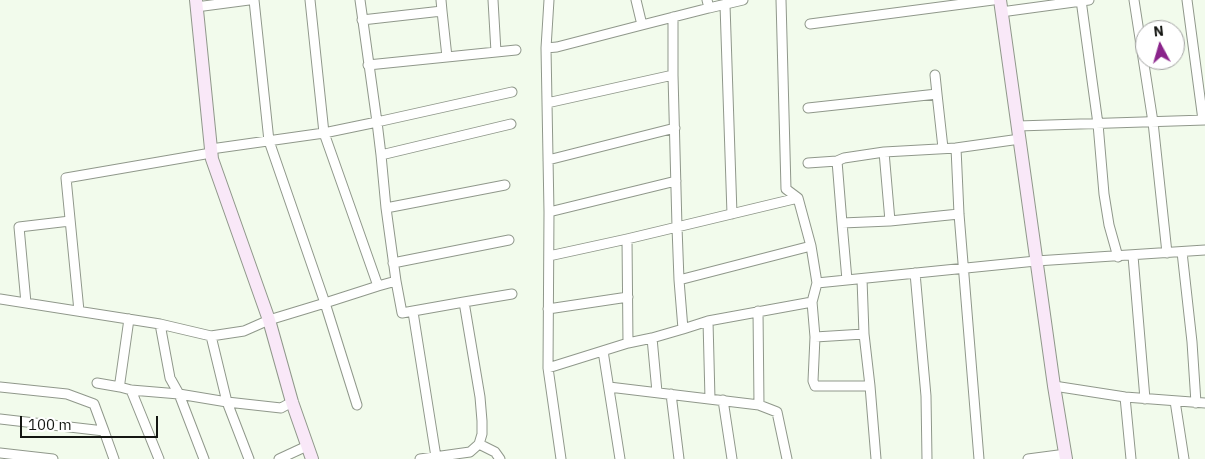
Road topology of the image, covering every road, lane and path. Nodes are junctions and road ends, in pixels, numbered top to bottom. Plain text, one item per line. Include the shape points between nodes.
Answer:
1 (248, 0) edge
2 (254, 0) edge
3 (310, 0) edge
4 (360, 0) edge
5 (441, 0) edge
6 (493, 0) edge
7 (549, 0) edge
8 (636, 0) edge
9 (744, 0) edge
10 (781, 0) edge
11 (993, 0) edge
12 (1084, 0) edge
13 (1134, 0) edge
14 (1187, 0) edge
15 (196, 3) edge
16 (708, 4) edge
17 (724, 4) junction
18 (926, 4) edge
19 (1000, 6) edge
20 (442, 11) junction
21 (673, 17) junction
22 (362, 20) junction
23 (810, 24) dead end
24 (642, 25) junction
25 (546, 48) junction
26 (516, 50) dead end
27 (496, 52) junction
28 (446, 57) junction
29 (368, 66) junction
30 (673, 75) junction
31 (935, 75) dead end
32 (512, 92) dead end
33 (937, 94) junction
34 (547, 104) junction
35 (808, 108) dead end
36 (1204, 120) edge
37 (377, 122) junction
38 (1153, 122) junction
39 (511, 124) dead end
40 (1098, 124) junction
41 (675, 128) junction
42 (324, 132) junction
43 (1019, 133) junction
44 (269, 141) junction
45 (943, 148) junction
46 (956, 148) junction
47 (211, 151) junction
48 (884, 152) junction
49 (381, 156) junction
50 (548, 160) junction
51 (837, 161) junction
52 (808, 163) dead end
53 (676, 181) junction
54 (504, 185) dead end
55 (798, 198) junction
56 (386, 208) junction
57 (549, 212) junction
58 (732, 214) junction
59 (959, 214) junction
60 (70, 220) junction
61 (890, 221) junction
62 (842, 223) junction
63 (677, 227) junction
64 (628, 239) junction
65 (510, 240) dead end
66 (811, 246) junction
67 (1205, 250) edge
68 (1182, 252) junction
69 (1167, 253) junction
70 (549, 256) junction
71 (1133, 256) junction
72 (1118, 257) junction
73 (1036, 261) junction
74 (393, 263) junction
75 (964, 268) junction
76 (915, 273) junction
77 (862, 279) junction
78 (679, 280) junction
79 (847, 280) junction
80 (396, 281) junction
81 (817, 283) junction
82 (378, 286) junction
83 (512, 294) dead end
84 (628, 298) junction
85 (0, 299) edge
86 (464, 302) junction
87 (812, 302) junction
88 (26, 303) junction
89 (325, 303) junction
90 (548, 309) junction
91 (80, 312) junction
92 (413, 312) junction
93 (758, 312) junction
94 (129, 319) junction
95 (269, 320) junction
96 (708, 320) junction
97 (160, 324) junction
98 (683, 329) junction
99 (864, 334) junction
100 (211, 336) junction
101 (815, 337) junction
102 (652, 338) junction
103 (628, 343) junction
104 (603, 351) junction
105 (548, 368) junction
106 (96, 383) dead end
107 (870, 386) junction
108 (1054, 386) junction
109 (0, 387) edge
110 (120, 387) junction
111 (609, 387) junction
112 (131, 390) junction
113 (657, 392) junction
114 (179, 394) junction
115 (671, 394) junction
116 (1125, 397) junction
117 (710, 398) junction
118 (1145, 399) junction
119 (723, 400) junction
120 (1175, 401) junction
121 (227, 402) junction
122 (292, 402) junction
123 (1200, 403) edge
124 (357, 405) dead end
125 (759, 405) junction
126 (0, 419) edge
127 (104, 431) junction
128 (479, 444) junction
129 (308, 446) junction
130 (0, 453) edge
131 (1066, 456) edge
132 (436, 457) junction
133 (53, 459) edge
134 (114, 459) edge
135 (159, 459) edge
136 (204, 459) edge
137 (249, 459) edge
138 (279, 459) edge
139 (312, 459) edge
140 (420, 459) edge
141 (500, 459) edge
142 (561, 459) edge
143 (620, 459) edge
144 (679, 459) edge
145 (732, 459) edge
146 (787, 459) edge
147 (876, 459) edge
148 (927, 459) edge
149 (979, 459) edge
150 (1028, 459) edge
151 (1131, 459) edge
152 (1184, 459) edge

1 - 15 street
2 - 44 street
3 - 42 street
4 - 22 street
5 - 20 street
6 - 27 street
7 - 25 street
8 - 24 street
9 - 17 street
10 - 55 street via 786,189
11 - 18 street
12 - 19 street
12 - 40 street
13 - 38 street
14 - 36 street
15 - 47 street
16 - 17 street
16 - 21 street
17 - 58 street
18 - 23 street
19 - 43 street
20 - 22 street
20 - 28 street
21 - 24 street
21 - 30 street
22 - 29 street
24 - 25 street via 557,48
25 - 34 street
26 - 27 street
27 - 28 street
28 - 29 street
29 - 37 street
30 - 34 street
30 - 41 street
31 - 33 street
32 - 37 street
33 - 35 street
33 - 45 street
34 - 50 street
36 - 38 street
37 - 42 street
37 - 49 street
38 - 40 street
38 - 69 street
39 - 49 street
40 - 43 street
40 - 72 street via 1104,194
41 - 50 street
41 - 53 street
42 - 44 street
42 - 82 street
43 - 46 street
43 - 73 street
44 - 47 street
44 - 89 street
45 - 46 street
45 - 48 street
46 - 59 street
47 - 60 street via 66,178
47 - 95 street
48 - 51 street
48 - 61 street
49 - 56 street
50 - 57 street
51 - 52 street
51 - 62 street
53 - 57 street
53 - 63 street
54 - 56 street
55 - 58 street
55 - 66 street
56 - 74 street
57 - 70 street
58 - 63 street
59 - 61 street
59 - 75 street
60 - 88 street via 19,227
60 - 91 street
61 - 62 street
62 - 79 street
63 - 64 street
63 - 78 street
64 - 70 street
64 - 84 street
65 - 74 street
66 - 78 street
66 - 81 street
67 - 68 street
68 - 69 street
68 - 123 street
69 - 71 street
70 - 90 street
71 - 72 street
71 - 118 street
72 - 73 street
73 - 75 street
73 - 108 street
74 - 80 street
75 - 76 street
75 - 149 street
76 - 77 street
76 - 148 street via 926,396
77 - 79 street
77 - 99 street
78 - 98 street
79 - 81 street
80 - 82 street
80 - 92 street via 402,314
81 - 87 street
82 - 89 street
83 - 86 street
84 - 90 street
84 - 103 street
85 - 88 street
86 - 92 street
86 - 128 street via 480,397 482,434
87 - 93 street
87 - 101 street
88 - 91 street
89 - 95 street
89 - 124 street
90 - 105 street
91 - 94 street
92 - 132 street
93 - 96 street
93 - 125 street
94 - 97 street
94 - 110 street
95 - 100 street via 244,331
95 - 122 street
96 - 98 street
96 - 117 street
97 - 100 street
97 - 114 street via 170,378
98 - 102 street
99 - 101 street
99 - 107 street
100 - 121 street
101 - 107 street via 815,386
102 - 103 street
102 - 113 street
103 - 104 street
104 - 105 street
104 - 111 street
105 - 142 street
106 - 110 street
107 - 147 street
108 - 116 street
108 - 131 street
109 - 127 street via 67,394 94,404
110 - 112 street
111 - 113 street
111 - 143 street
112 - 114 street
112 - 135 street
113 - 115 street
114 - 121 street
114 - 136 street
115 - 117 street
115 - 144 street
116 - 118 street
116 - 151 street
117 - 119 street
118 - 120 street
119 - 125 street
119 - 145 street
120 - 123 street
120 - 152 street
121 - 122 street via 282,408
121 - 137 street
122 - 129 street
125 - 146 street via 777,412
126 - 127 street
127 - 134 street
128 - 132 street via 470,452
128 - 141 street via 495,452
129 - 138 street
129 - 139 street
130 - 133 street
131 - 150 street
132 - 140 street

